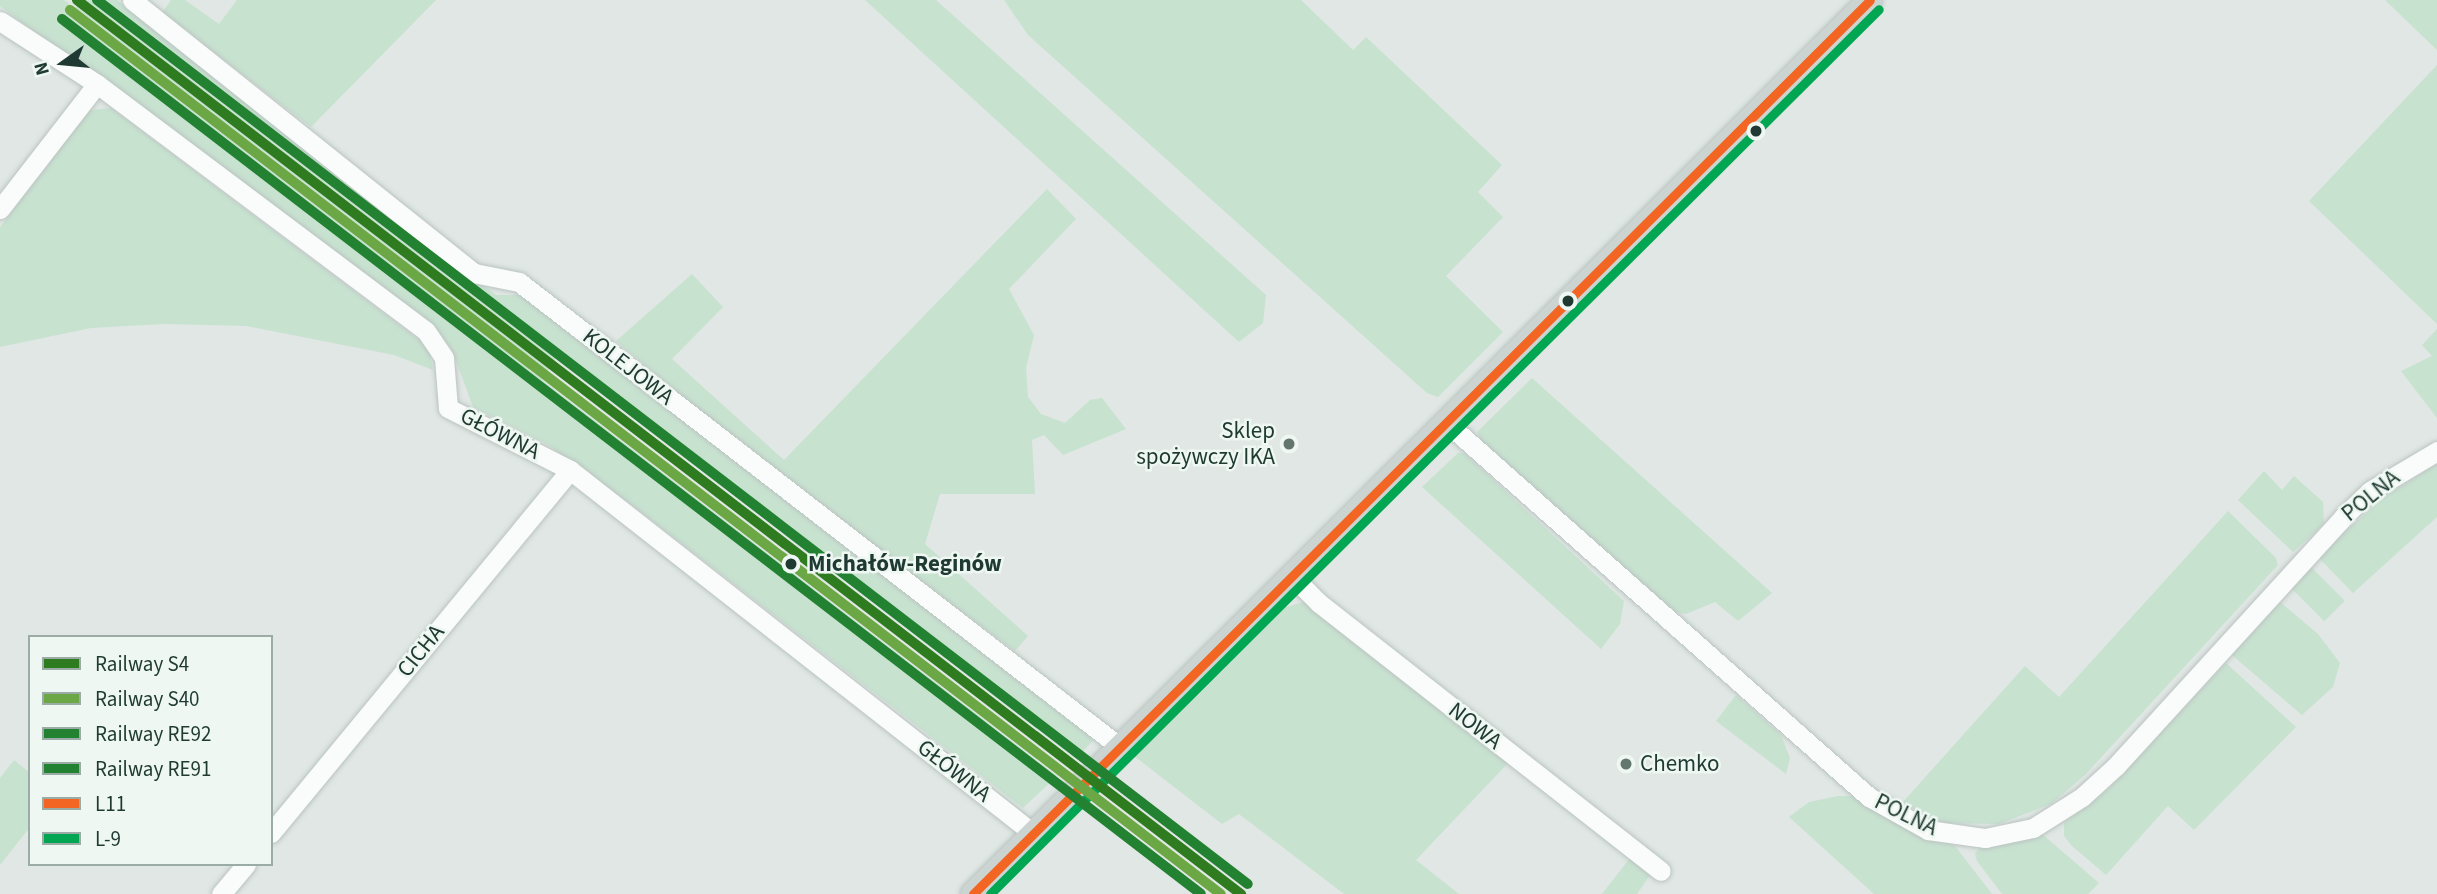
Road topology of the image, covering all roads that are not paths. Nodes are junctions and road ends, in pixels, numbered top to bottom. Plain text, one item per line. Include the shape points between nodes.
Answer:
1 (132, 0) edge
2 (1870, 0) edge
3 (0, 21) edge
4 (97, 84) junction
5 (0, 209) edge
6 (1447, 423) junction
7 (2437, 451) edge
8 (570, 470) junction
9 (1293, 577) junction
10 (1121, 747) junction
11 (273, 831) edge
12 (1034, 834) junction
13 (244, 866) edge
14 (1661, 871) dead end
15 (221, 894) edge
16 (973, 894) edge

1 - 10 street, KOLEJOWA via 474,273 519,282
2 - 6 main road
3 - 4 street, GŁÓWNA
4 - 5 street
4 - 8 street, GŁÓWNA via 426,331 444,358 448,408
6 - 7 street, POLNA via 1868,797 1928,830 1985,838 2033,828 2082,797 2116,766 2343,517 2370,491
6 - 9 main road
8 - 11 street, CICHA
8 - 12 street, GŁÓWNA
9 - 10 main road
9 - 14 street, NOWA via 1319,603
10 - 12 main road
12 - 16 main road
13 - 15 street

